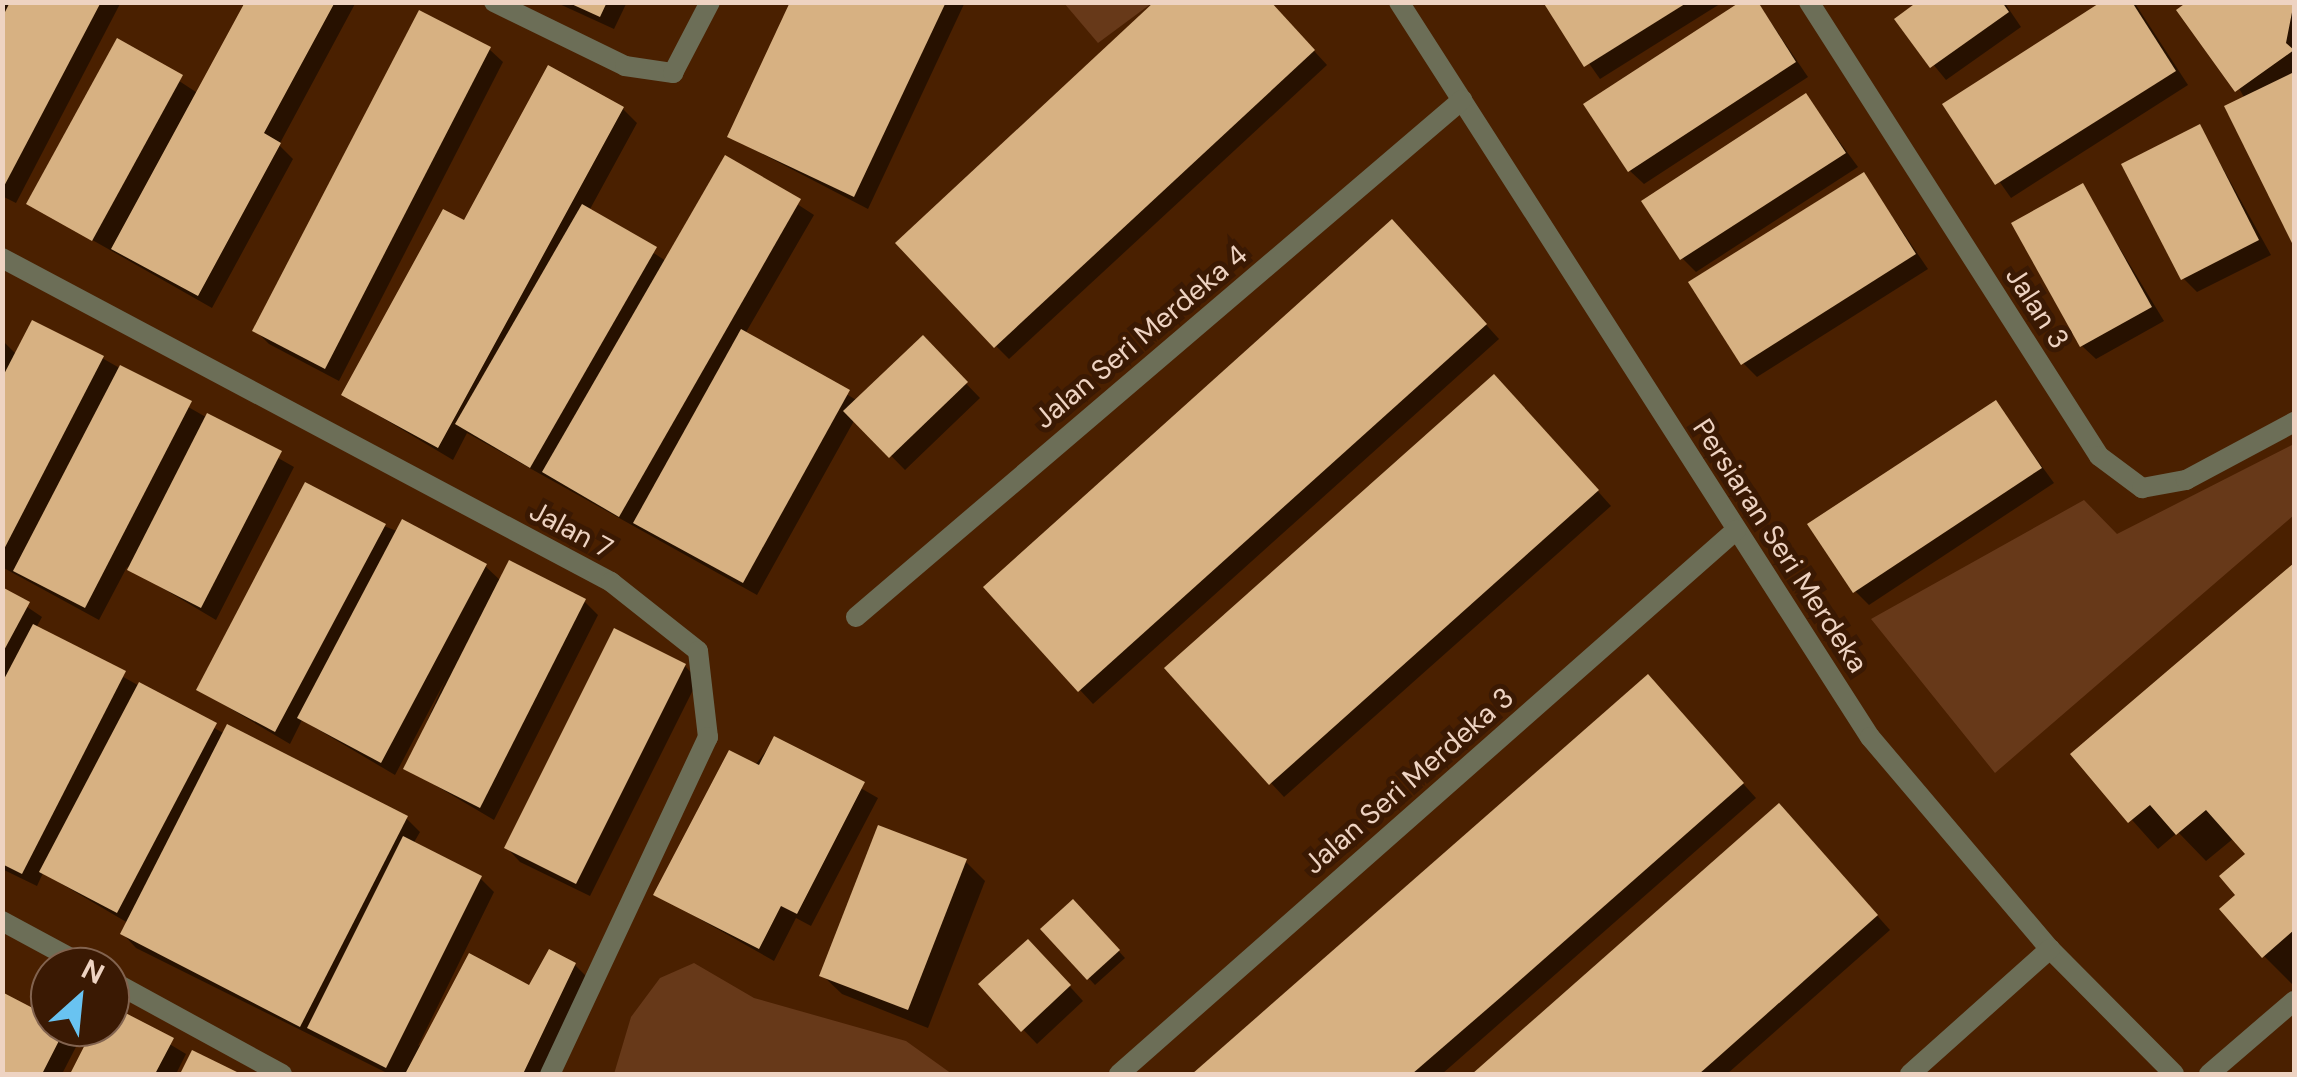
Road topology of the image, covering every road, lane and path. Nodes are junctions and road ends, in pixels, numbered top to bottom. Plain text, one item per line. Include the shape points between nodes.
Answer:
1 (494, 2) edge
2 (710, 2) edge
3 (1399, 2) edge
4 (1809, 2) edge
5 (1462, 100) junction
6 (2, 258) edge
7 (2294, 422) edge
8 (1736, 530) junction
9 (856, 616) dead end
10 (2, 920) edge
11 (51, 947) edge
12 (2050, 949) junction
13 (130, 991) edge
14 (2294, 1001) edge
15 (282, 1074) edge
16 (550, 1074) edge
17 (1119, 1074) edge
18 (1910, 1074) edge
19 (2174, 1074) edge
20 (2209, 1074) edge

1 - 2 street via 626,66 673,73
3 - 5 street, Persiaran Seri Merdeka
4 - 7 street, Jalan 3 via 2099,456 2142,488 2186,480
5 - 8 street, Persiaran Seri Merdeka
5 - 9 street, Jalan Seri Merdeka 4
6 - 16 street, Jalan 7 via 611,582 698,650 708,737
8 - 12 street, Persiaran Seri Merdeka via 1870,738
8 - 17 street, Jalan Seri Merdeka 3
10 - 11 street
12 - 18 street
12 - 19 street, Persiaran Seri Merdeka
13 - 15 street
14 - 20 street

